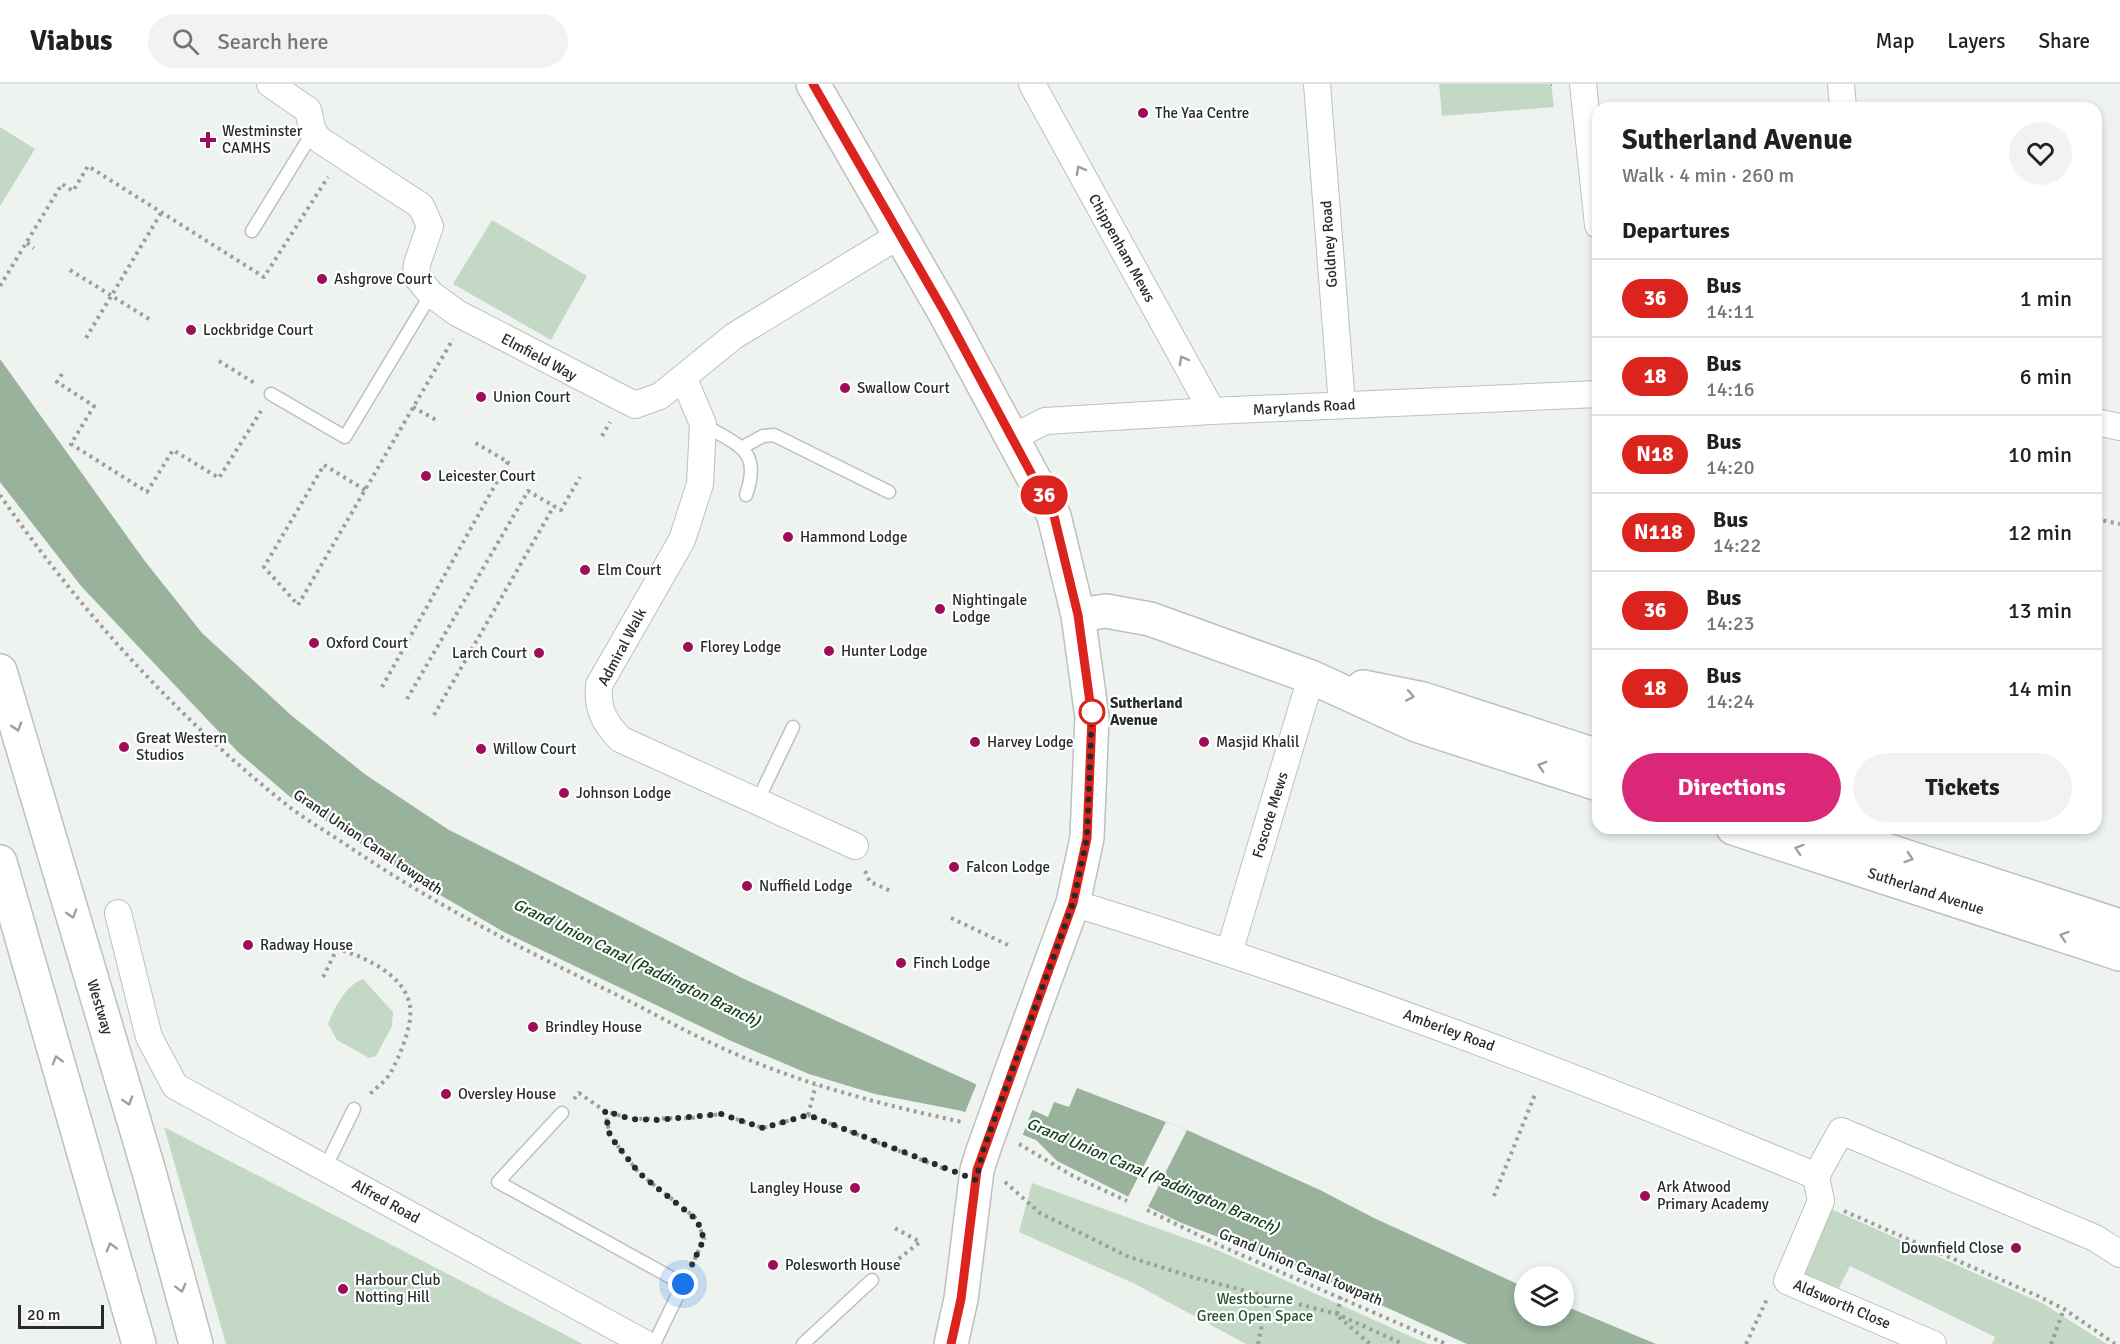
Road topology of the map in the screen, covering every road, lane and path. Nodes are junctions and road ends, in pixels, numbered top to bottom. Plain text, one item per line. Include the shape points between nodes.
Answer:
1 (270, 84) edge
2 (813, 84) edge
3 (1032, 84) edge
4 (1317, 84) edge
5 (1583, 84) edge
6 (1841, 84) edge
7 (1842, 102) edge
8 (313, 132) junction
9 (343, 154) junction
10 (1592, 169) edge
11 (161, 213) junction
12 (252, 231) dead end
13 (900, 235) junction
14 (27, 243) junction
15 (34, 248) dead end
16 (70, 270) dead end
17 (0, 286) edge
18 (431, 294) junction
19 (112, 296) junction
20 (465, 317) junction
21 (149, 319) dead end
22 (86, 338) dead end
23 (219, 361) dead end
24 (62, 374) dead end
25 (684, 379) junction
26 (271, 394) junction
27 (1592, 394) edge
28 (1342, 405) junction
29 (413, 407) junction
30 (1212, 411) junction
31 (438, 422) dead end
32 (2102, 423) edge
33 (703, 424) junction
34 (2120, 427) edge
35 (1014, 437) junction
36 (472, 441) dead end
37 (741, 448) junction
38 (580, 477) dead end
39 (365, 490) junction
40 (889, 492) dead end
41 (0, 495) edge
42 (746, 495) dead end
43 (554, 506) junction
44 (2102, 520) edge
45 (2120, 524) edge
46 (1078, 615) junction
47 (0, 671) edge
48 (1311, 677) junction
49 (382, 687) dead end
50 (407, 699) dead end
51 (434, 715) dead end
52 (793, 727) dead end
53 (1592, 754) edge
54 (1592, 782) edge
55 (757, 802) junction
56 (1777, 834) edge
57 (1830, 834) edge
58 (1851, 844) edge
59 (855, 846) joint
60 (0, 862) edge
61 (891, 891) dead end
62 (1073, 903) junction
63 (118, 913) dead end
64 (951, 918) dead end
65 (2120, 926) edge
66 (1008, 945) dead end
67 (1229, 953) junction
68 (2120, 954) edge
69 (323, 977) dead end
70 (1547, 1067) junction
71 (816, 1084) junction
72 (354, 1109) joint
73 (605, 1111) junction
74 (562, 1113) joint
75 (808, 1115) junction
76 (962, 1122) dead end
77 (1019, 1144) dead end
78 (979, 1167) junction
79 (325, 1168) junction
80 (1819, 1189) junction
81 (1494, 1196) dead end
82 (1127, 1201) dead end
83 (1147, 1210) dead end
84 (891, 1226) dead end
85 (2120, 1254) edge
86 (872, 1280) joint
87 (683, 1284) junction
88 (1770, 1292) dead end
89 (1268, 1296) junction
90 (1341, 1297) junction
91 (2064, 1310) junction
92 (1336, 1314) junction
93 (139, 1344) edge
94 (196, 1344) edge
95 (646, 1344) edge
96 (654, 1344) edge
97 (803, 1344) edge
98 (951, 1344) edge
99 (1258, 1344) edge
100 (1370, 1344) edge
101 (1403, 1344) edge
102 (1446, 1344) edge
103 (1746, 1344) edge
104 (1933, 1344) edge
105 (2051, 1344) edge
106 (2115, 1344) edge

1 - 8 street via 303,105 311,117
2 - 13 main road
30 -> 3 street, Chippenham Mews
4 - 28 street, Goldney Road
5 - 10 street
6 - 7 street
8 - 9 street, Elmfield Way
8 - 12 lane
9 - 11 path via 264,277
9 - 18 street, Elmfield Way via 421,206 430,226 416,276
11 - 14 path via 88,166 73,191 62,184
11 - 19 path
13 - 25 street, Elmfield Way via 734,336
13 - 35 main road
14 - 15 path
14 - 17 path
16 - 19 path
18 - 20 street, Elmfield Way
18 - 26 lane via 345,437
19 - 21 path
19 - 22 path
20 - 25 street, Elmfield Way via 635,405 660,396
20 - 29 path
23 - 26 path
24 - 26 path via 57,382 94,406 70,444 147,492 173,450 219,478
25 - 33 street, Admiral Walk
27 - 28 street, Marylands Road
28 - 30 street, Marylands Road
29 - 31 path
29 - 39 path
30 - 35 street, Marylands Road via 1045,421
32 - 34 street
33 - 37 lane
33 - 55 street, Admiral Walk via 700,484 682,540 599,685 598,703 606,724 620,739
35 - 46 main road via 1054,516
36 - 49 path via 508,462
37 - 40 lane via 763,436 774,435
37 - 42 lane via 752,466
38 - 43 path via 561,510
39 - 39 path via 359,499 298,605 264,567 324,465
41 - 71 path, Grand Union Canal towpath via 124,650 190,722 294,810 415,891 503,940 721,1048
43 - 50 path via 528,491
43 - 51 path
44 - 45 path
46 - 48 main road via 1106,611 1150,619
46 - 62 main road via 1091,691 1092,772 1087,838
47 -> 94 main road, Westway via 148,1168
48 -> 53 main road via 1423,699
54 -> 48 main road via 1416,725
48 - 67 street, Foscote Mews
52 - 55 lane
55 - 59 street, Admiral Walk
58 -> 56 main road, Sutherland Avenue
57 - 58 main road, Sutherland Avenue
58 -> 65 main road, Sutherland Avenue
68 -> 58 main road, Sutherland Avenue
59 - 61 path via 870,882
93 -> 60 main road
62 - 67 street, Amberley Road
62 - 78 main road, bridge
63 - 79 street, Alfred Road via 149,1037 176,1086
64 - 66 path
67 - 70 street, Amberley Road via 1403,1012
69 - 72 path via 337,949 357,954 399,982 410,1006 407,1029 390,1074
70 - 80 street, Amberley Road
70 - 81 path
71 - 75 path
71 - 76 path, Grand Union Canal towpath via 872,1102
72 - 79 lane
73 - 74 path via 579,1093
73 - 75 path via 631,1119 657,1120 721,1114 763,1128
73 - 87 path via 610,1136 639,1173 697,1220 704,1239
74 - 87 lane via 498,1182
75 - 78 path
77 - 82 path via 1073,1176
78 - 89 path via 1004,1181 1040,1213 1110,1250 1192,1277
78 - 98 main road
79 - 95 street, Alfred Road
80 - 85 street via 1841,1131 2095,1238
80 - 91 path
80 - 104 street, Aldsworth Close via 1788,1281
83 - 90 path, Grand Union Canal towpath
84 - 86 path via 920,1242
86 - 97 lane
87 - 96 lane
88 - 103 path
89 - 92 path
89 - 99 path
90 - 92 path
90 - 102 path, Grand Union Canal towpath
91 - 105 path
91 - 106 path
92 - 100 path
92 - 101 path

